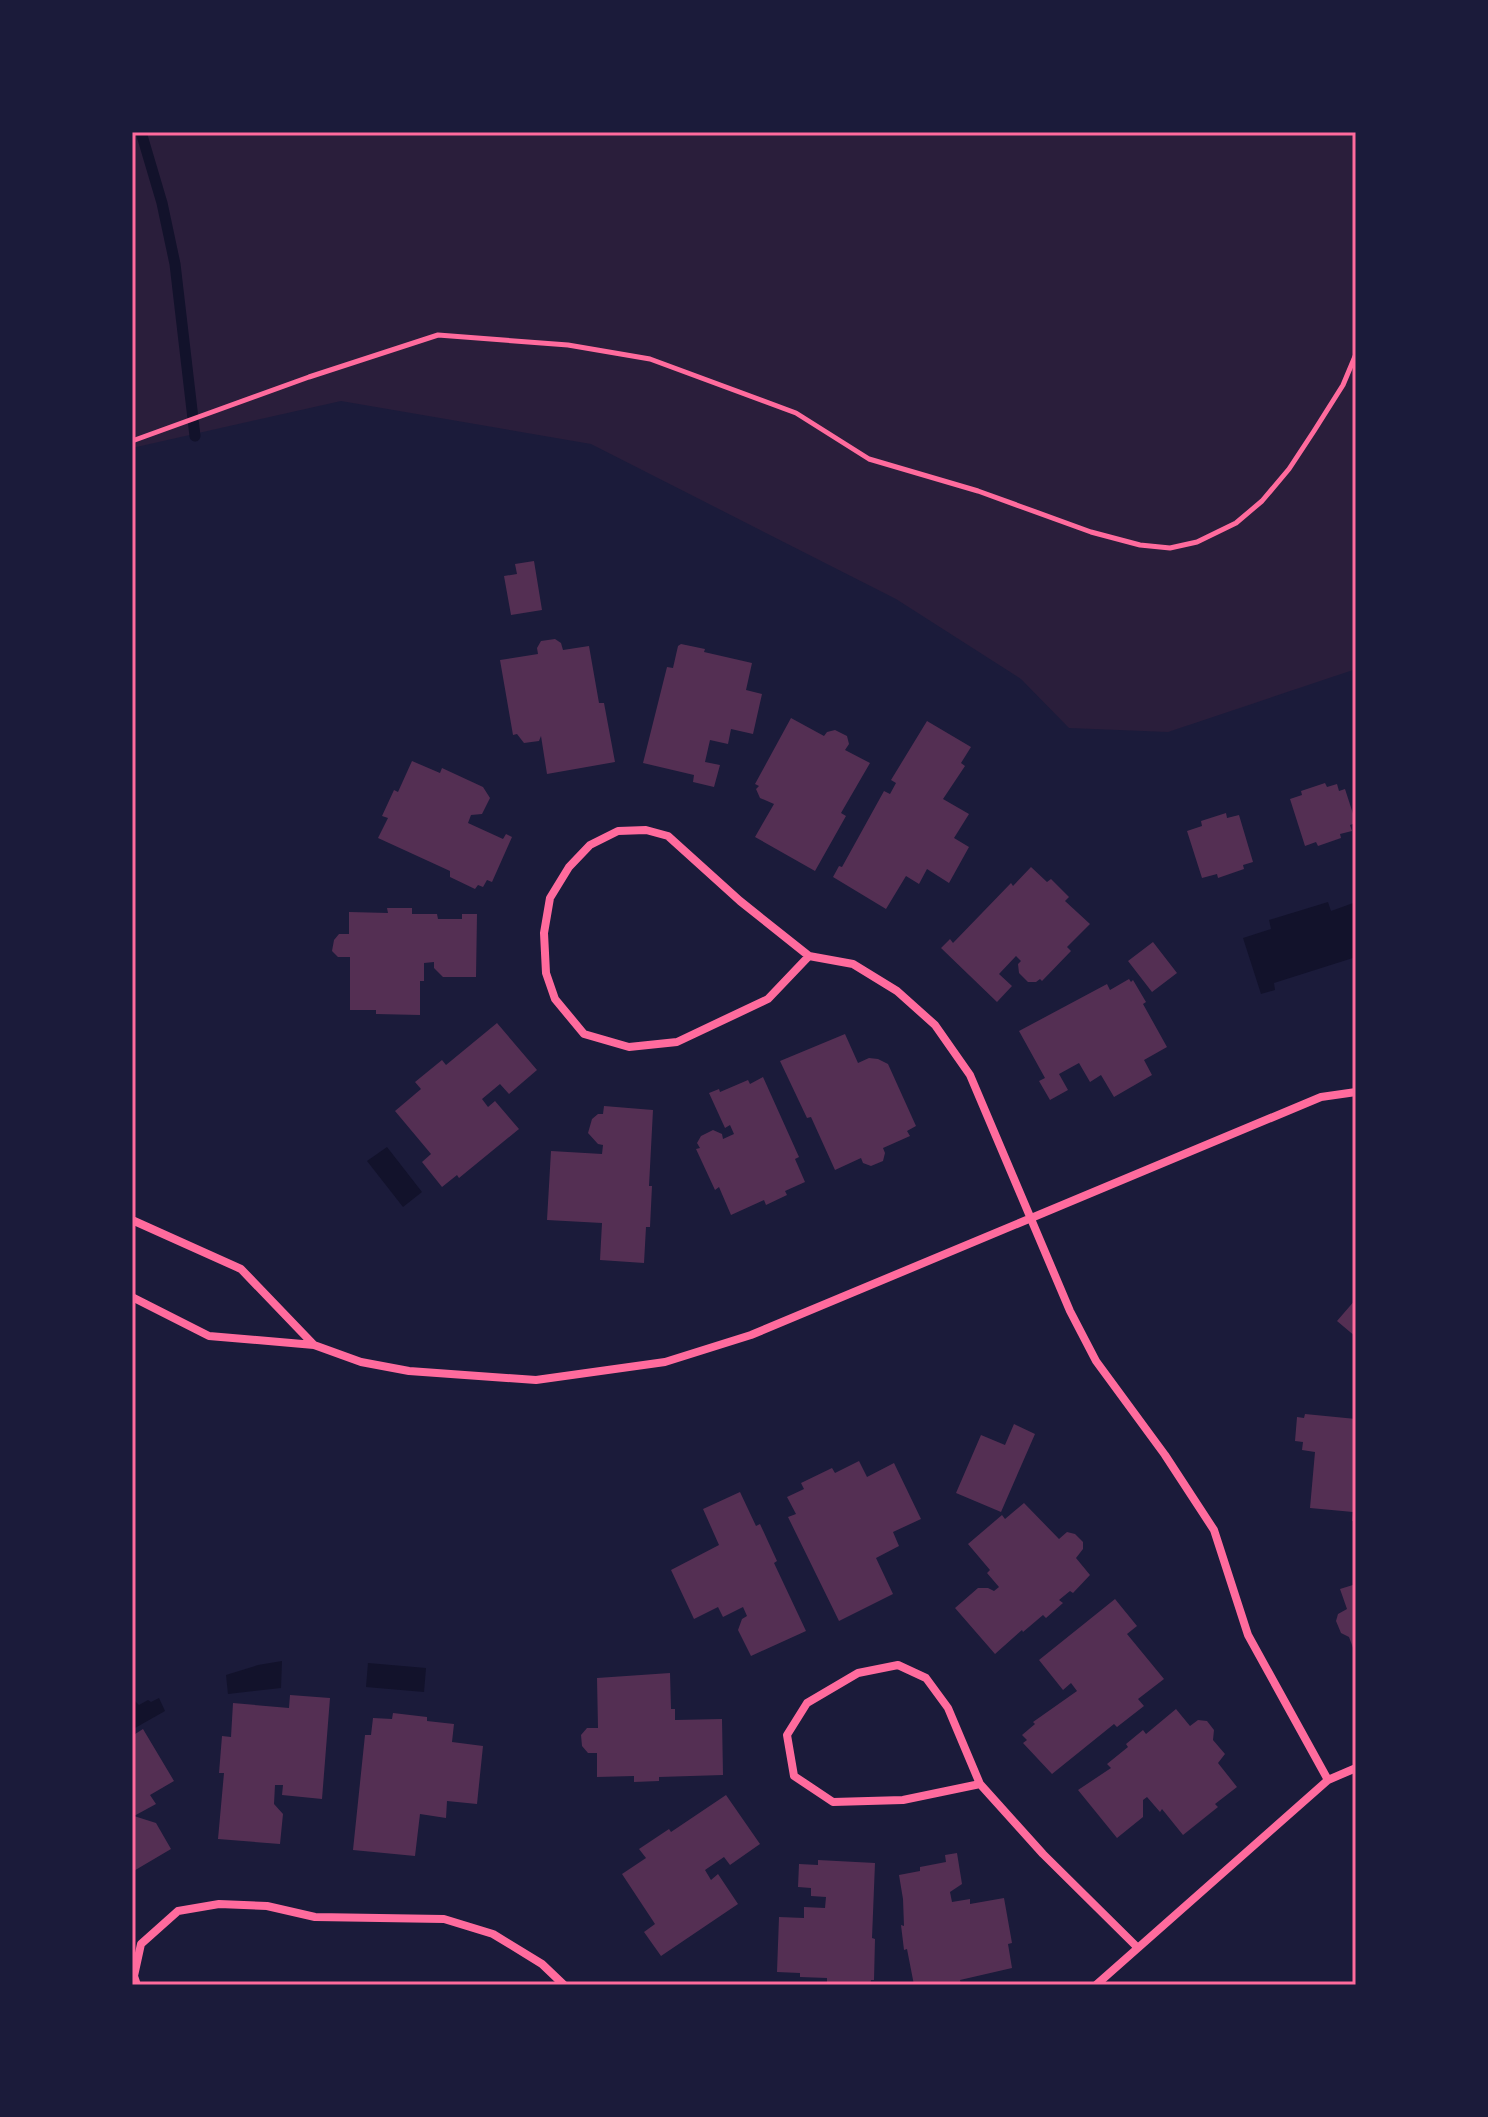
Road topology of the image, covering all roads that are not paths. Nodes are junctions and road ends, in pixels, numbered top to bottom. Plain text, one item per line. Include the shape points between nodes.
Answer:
1 (809, 956) junction
2 (1356, 1092) edge
3 (1029, 1217) junction
4 (132, 1220) edge
5 (132, 1297) edge
6 (314, 1345) junction
7 (1356, 1768) edge
8 (1328, 1780) junction
9 (980, 1784) junction
10 (1138, 1948) junction
11 (137, 1985) edge
12 (564, 1985) edge
13 (1096, 1985) edge

1 - 1 street via 768,999 677,1042 629,1047 584,1034 555,999 546,973 544,933 550,898 590,845 618,831 646,830 668,836
1 - 3 street via 853,964 897,991 935,1025 970,1075
2 - 3 street via 1321,1097
3 - 6 street via 751,1335 665,1362 536,1380 409,1371
3 - 8 street via 1096,1361 1214,1530 1248,1635
4 - 6 street via 241,1269
5 - 6 street via 209,1336
7 - 8 street
8 - 10 street
9 - 9 street via 948,1708 926,1678 898,1665 858,1673 807,1703 787,1735 794,1776 833,1802 903,1800
9 - 10 street
10 - 13 street
11 - 12 street via 141,1944 178,1911 219,1904 267,1906 315,1917 444,1919 493,1934 542,1964

